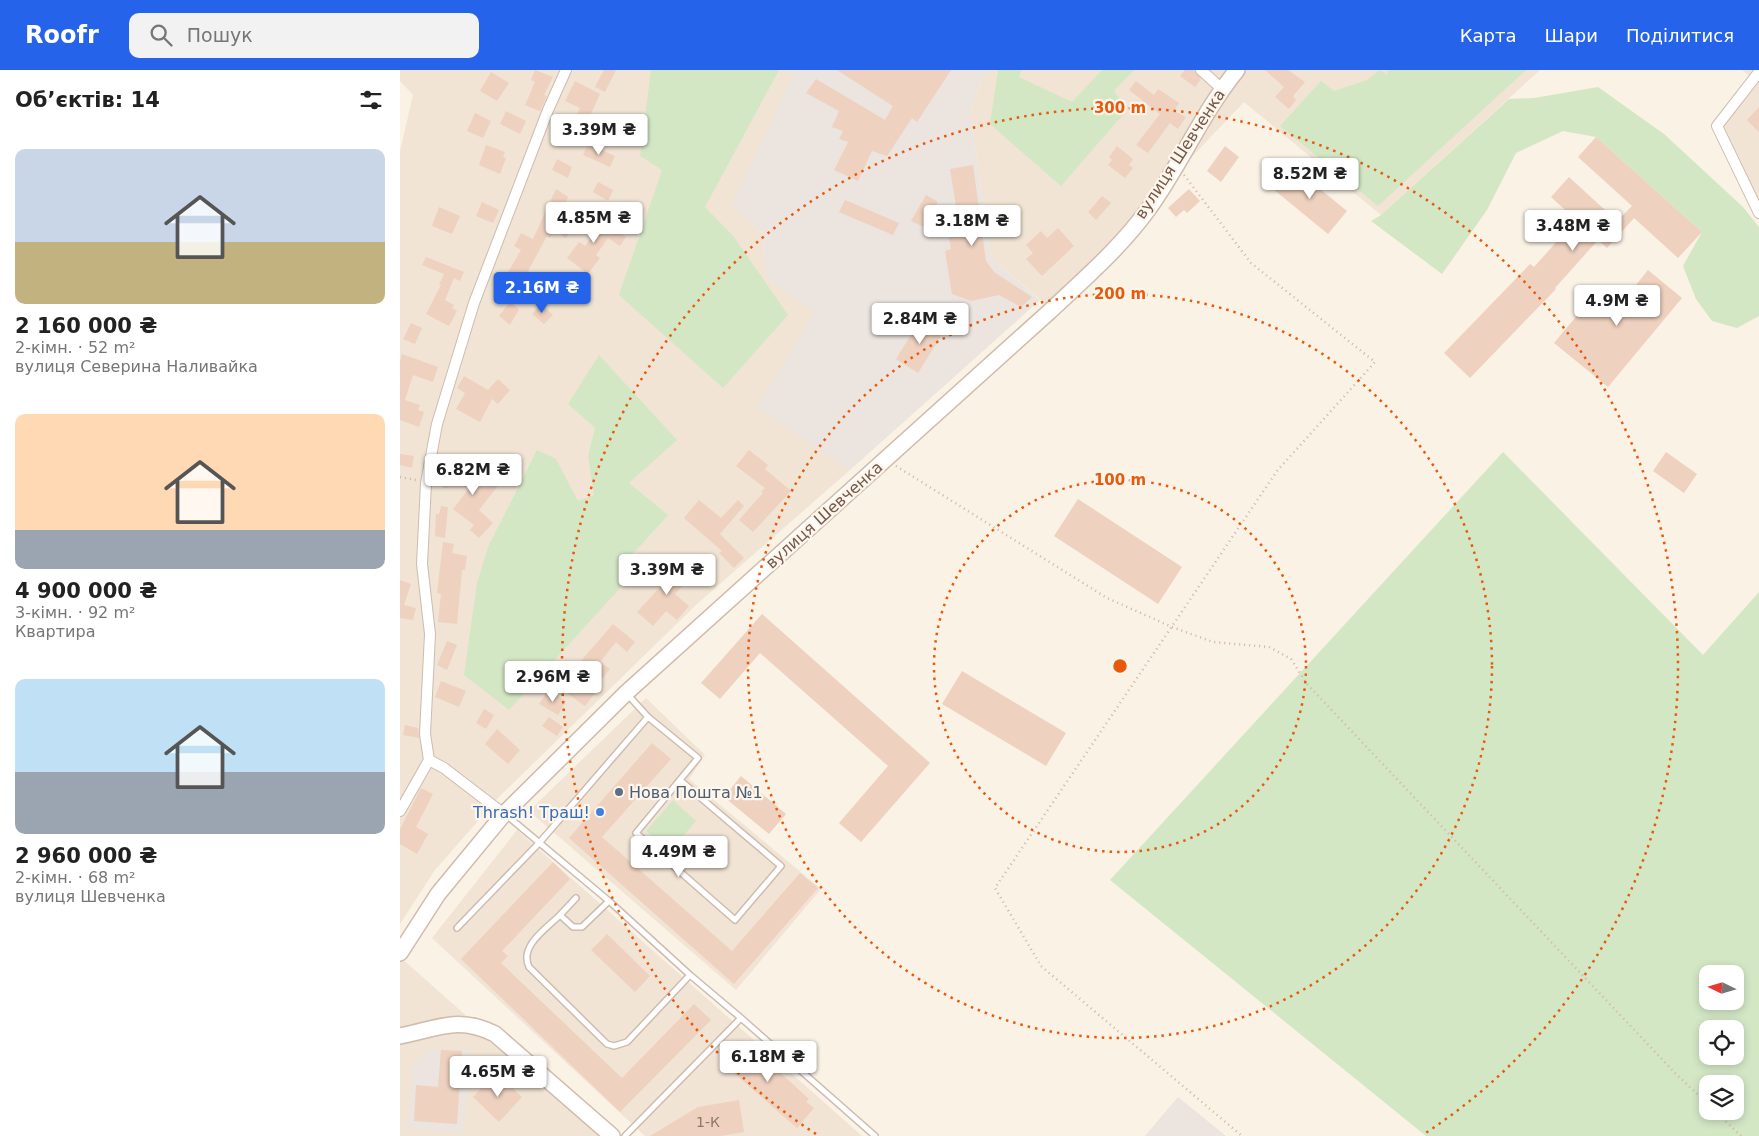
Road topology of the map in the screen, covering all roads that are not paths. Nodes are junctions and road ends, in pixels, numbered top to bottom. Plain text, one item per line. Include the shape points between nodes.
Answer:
1 (566, 70) edge
2 (1201, 70) edge
3 (1237, 70) edge
4 (1759, 72) edge
5 (1222, 89) junction
6 (1759, 213) edge
7 (626, 693) junction
8 (648, 716) junction
9 (429, 760) junction
10 (681, 781) junction
11 (400, 811) edge
12 (504, 814) junction
13 (540, 842) junction
14 (576, 898) dead end
15 (609, 901) junction
16 (560, 915) junction
17 (457, 928) dead end
18 (400, 953) edge
19 (690, 975) junction
20 (741, 1018) junction
21 (400, 1036) edge
22 (609, 1135) edge
23 (625, 1136) edge
24 (875, 1136) edge

1 - 9 street via 474,303 438,424 426,483 422,564 430,634 425,734
2 - 5 street
3 - 5 street, вулиця Шевченка
4 - 6 street via 1717,126
5 - 7 street, вулиця Шевченка via 1147,210 1115,250
7 - 8 lane
7 - 12 street, вулиця Шевченка
8 - 10 lane via 698,758
8 - 13 lane
9 - 11 street
9 - 12 street
10 - 10 lane via 636,833 735,920 781,866
12 - 13 lane
12 - 18 street, вулиця Шевченка via 438,894
13 - 15 lane
13 - 17 lane
14 - 16 lane
15 - 16 lane via 582,927 573,927
15 - 19 lane
16 - 19 lane via 528,948 526,961 607,1044 614,1046 627,1042
19 - 20 lane
20 - 23 lane
20 - 24 lane
21 - 22 street via 446,1024 484,1028 495,1034

